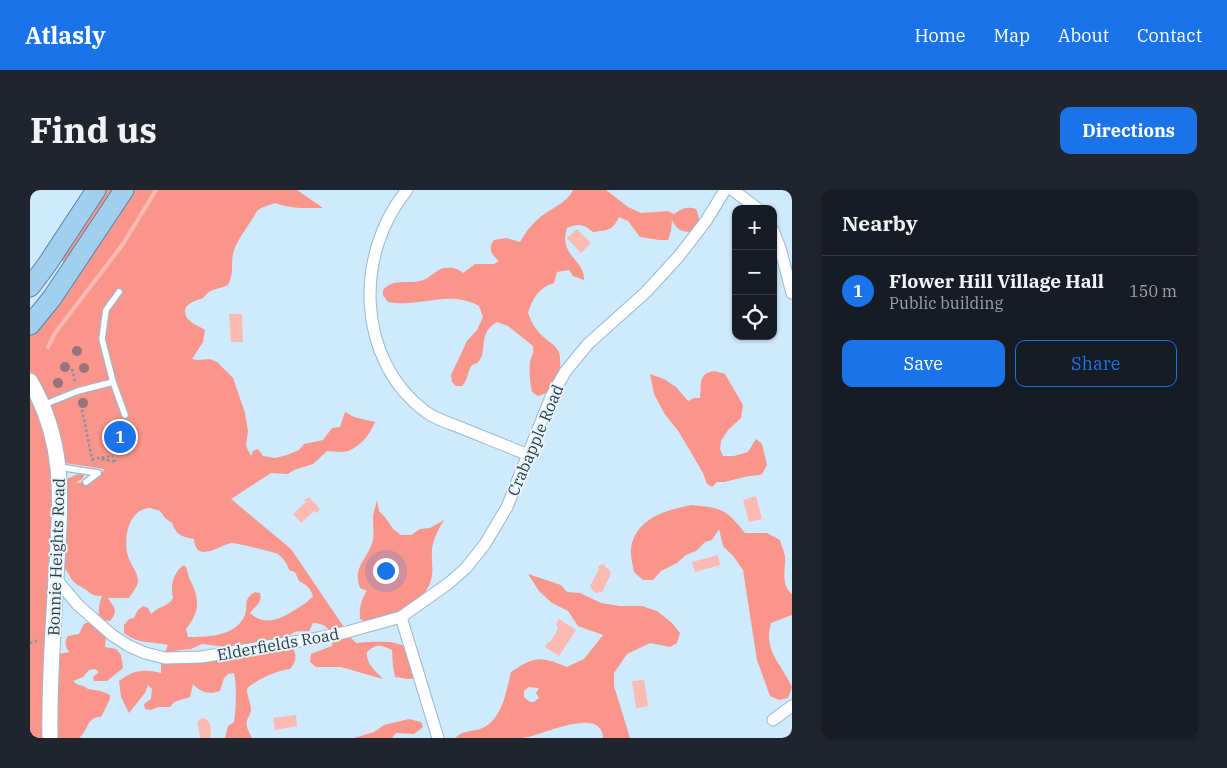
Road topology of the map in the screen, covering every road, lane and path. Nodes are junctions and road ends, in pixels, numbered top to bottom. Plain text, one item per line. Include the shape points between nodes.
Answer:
1 (96, 190) edge
2 (124, 190) edge
3 (407, 190) edge
4 (726, 190) edge
5 (733, 190) edge
6 (753, 205) edge
7 (777, 240) edge
8 (34, 280) edge
9 (119, 292) dead end
10 (792, 293) edge
11 (30, 325) edge
12 (72, 369) dead end
13 (30, 381) edge
14 (113, 382) junction
15 (76, 391) junction
16 (81, 402) dead end
17 (43, 405) junction
18 (125, 415) dead end
19 (90, 451) dead end
20 (528, 455) junction
21 (113, 456) dead end
22 (98, 458) junction
23 (92, 459) dead end
24 (115, 460) dead end
25 (59, 467) junction
26 (86, 482) dead end
27 (56, 579) junction
28 (401, 617) junction
29 (44, 640) dead end
30 (30, 643) edge
31 (792, 706) edge
32 (773, 720) dead end
33 (50, 738) edge
34 (438, 738) edge

1 - 8 main road
2 - 11 main road via 52,298
3 - 20 street via 382,230 372,270 370,303 377,345 391,375 427,412
4 - 20 street, Crabapple Road via 680,256 646,292 594,338 564,372
5 - 6 street
7 - 10 street
9 - 14 lane via 106,310 102,339
12 - 15 path
13 - 17 street, Bonnie Heights Road
14 - 15 lane
14 - 18 lane
15 - 17 lane
16 - 19 path
17 - 25 street, Bonnie Heights Road
20 - 28 street, Crabapple Road via 508,507 486,544 449,583
21 - 22 path
22 - 23 path
22 - 24 path
25 - 26 lane via 98,473
25 - 27 street, Bonnie Heights Road via 61,492
27 - 28 street, Elderfields Road via 92,620 112,635 129,646 165,658 201,657 318,638
27 - 33 street, Bonnie Heights Road
28 - 34 street
29 - 30 path
31 - 32 street

